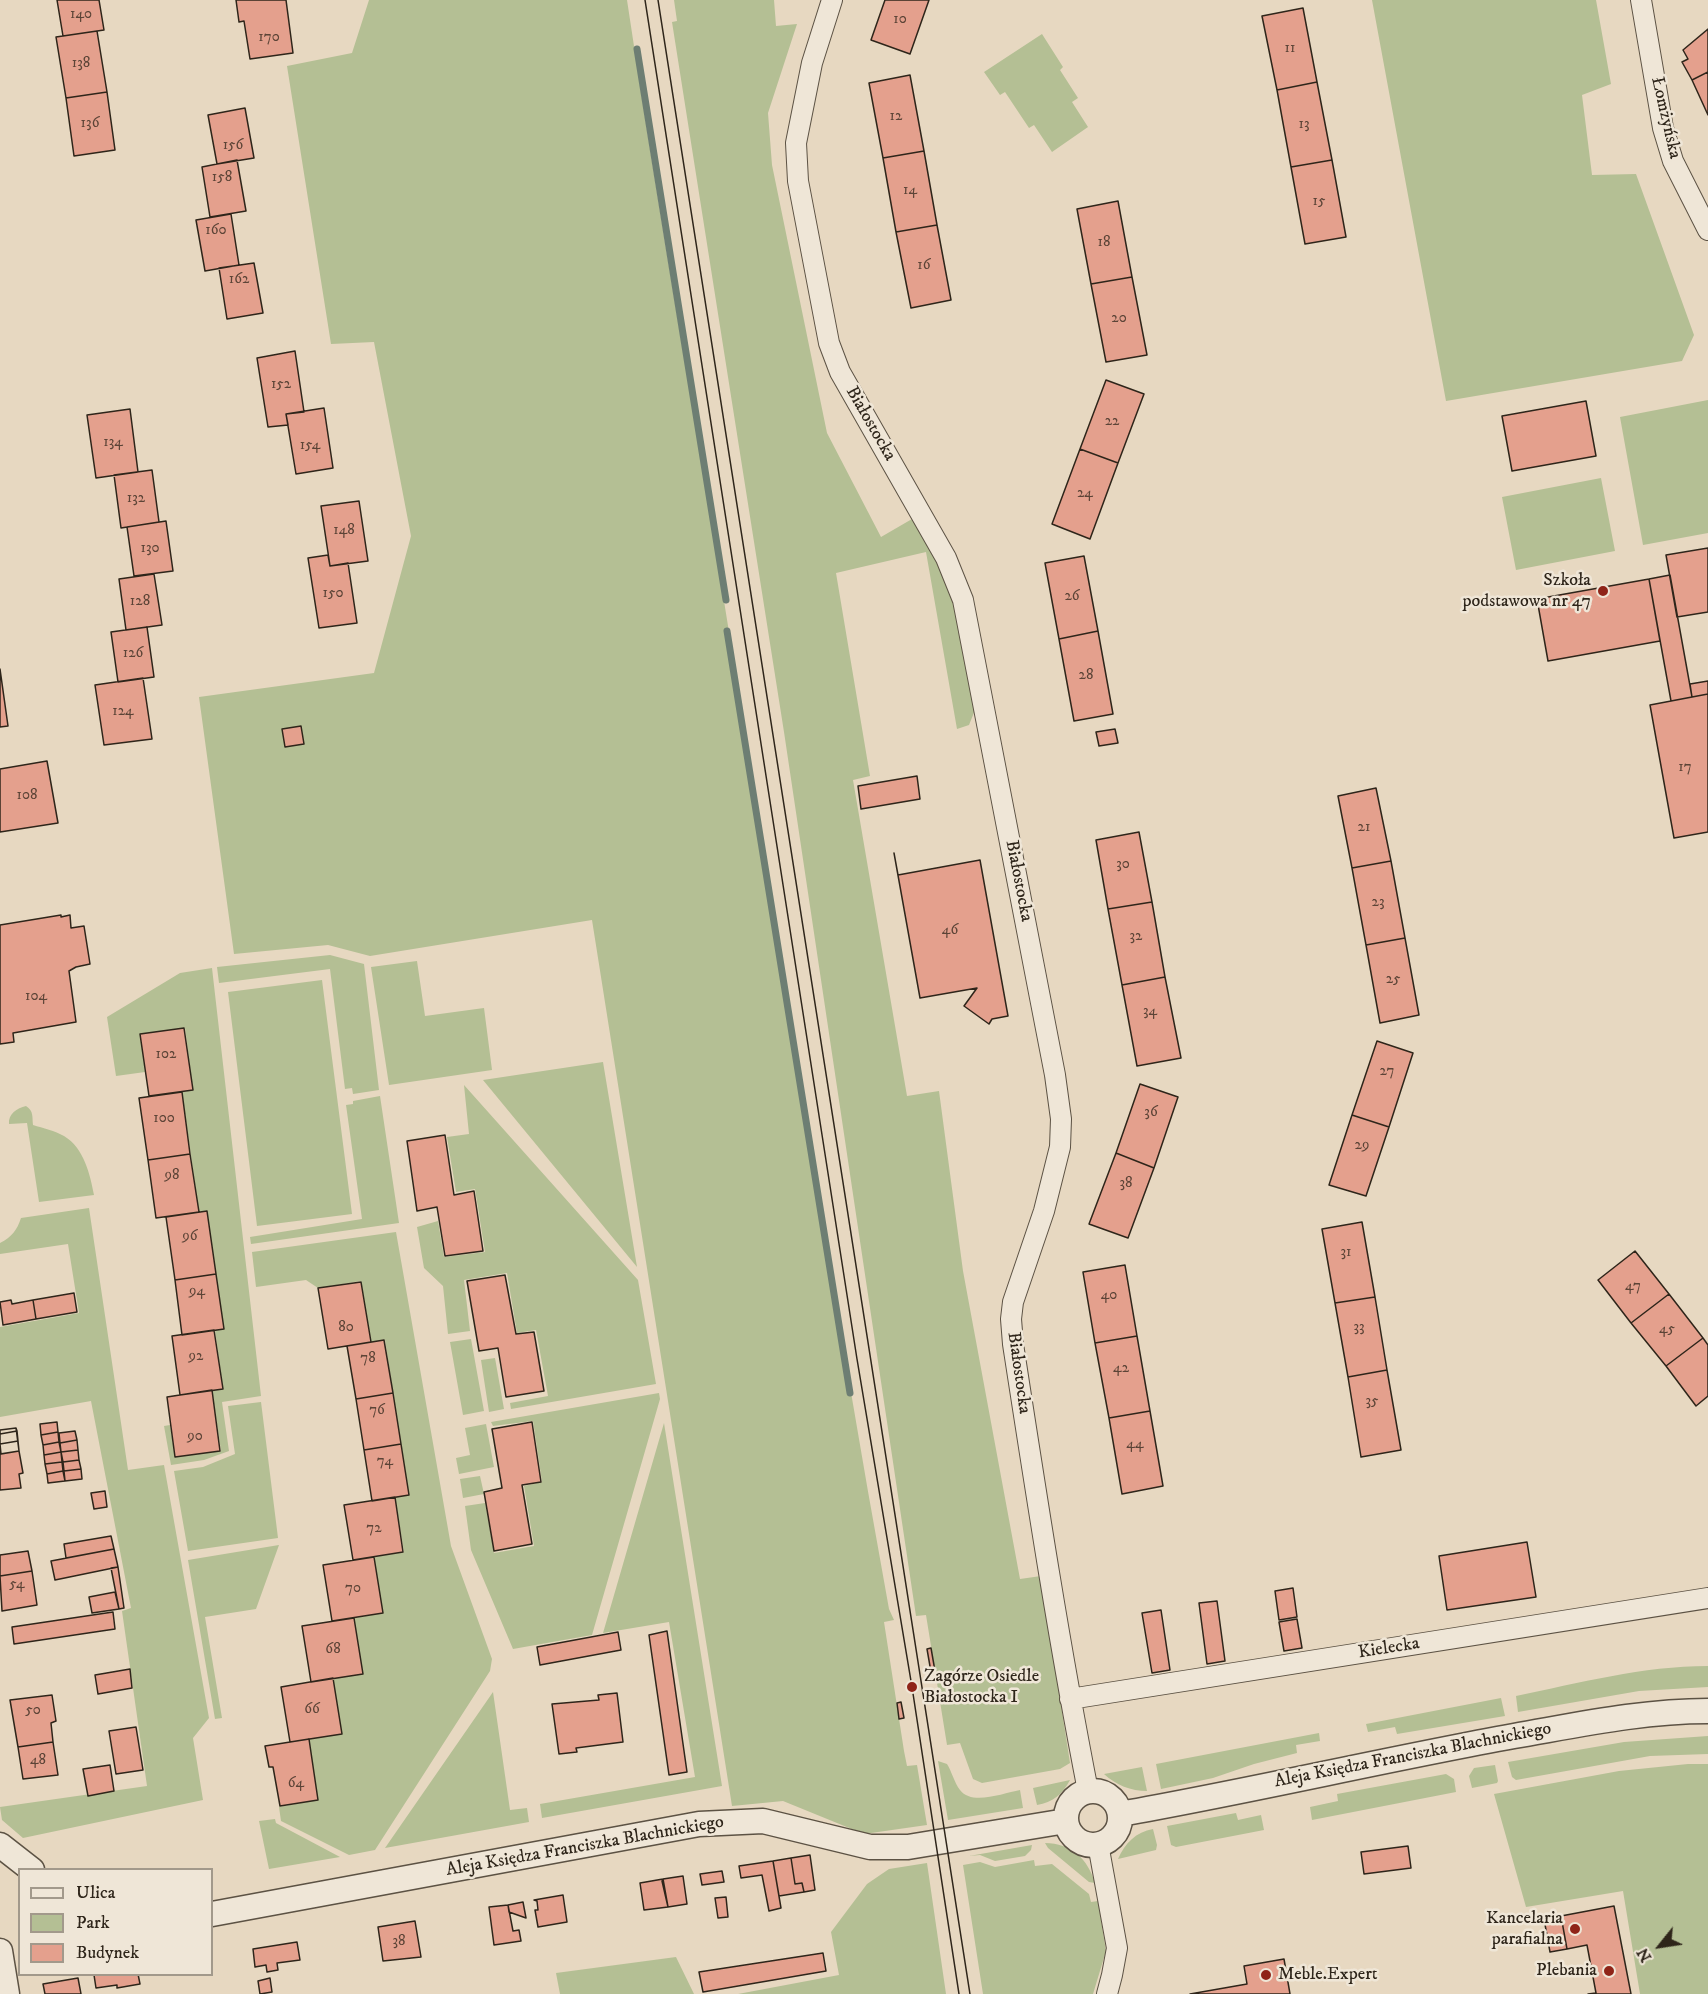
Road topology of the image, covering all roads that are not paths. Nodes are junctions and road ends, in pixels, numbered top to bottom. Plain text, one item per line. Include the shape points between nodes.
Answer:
1 (832, 0) edge
2 (1641, 0) edge
3 (1708, 230) edge
4 (1708, 1598) edge
5 (1070, 1699) junction
6 (1708, 1711) edge
7 (1088, 1791) junction
8 (1119, 1814) junction
9 (1066, 1821) junction
10 (1098, 1844) junction
11 (0, 1845) edge
12 (31, 1868) edge
13 (213, 1914) edge
14 (18, 1950) edge
15 (0, 1952) edge
16 (7, 1994) edge
17 (1107, 1994) edge

1 - 5 street, Białostocka via 812,63 796,143 798,181 830,343 840,372 946,558 963,600 1061,1119 1057,1162 1011,1319
2 - 3 street, Łomżyńska via 1663,128 1673,161
4 - 5 street, Kielecka
5 - 7 street, Białostocka
6 - 8 street, Aleja Księdza Franciszka Blachnickiego via 1635,1715 1454,1746
7 - 8 street via 1112,1798
7 - 9 street via 1071,1802
8 - 10 street via 1112,1837
9 - 10 street via 1073,1837
9 - 13 street, Aleja Księdza Franciszka Blachnickiego via 889,1848 763,1821 708,1823
10 - 17 street via 1117,1948
11 - 12 street
14 - 15 street
15 - 16 street

